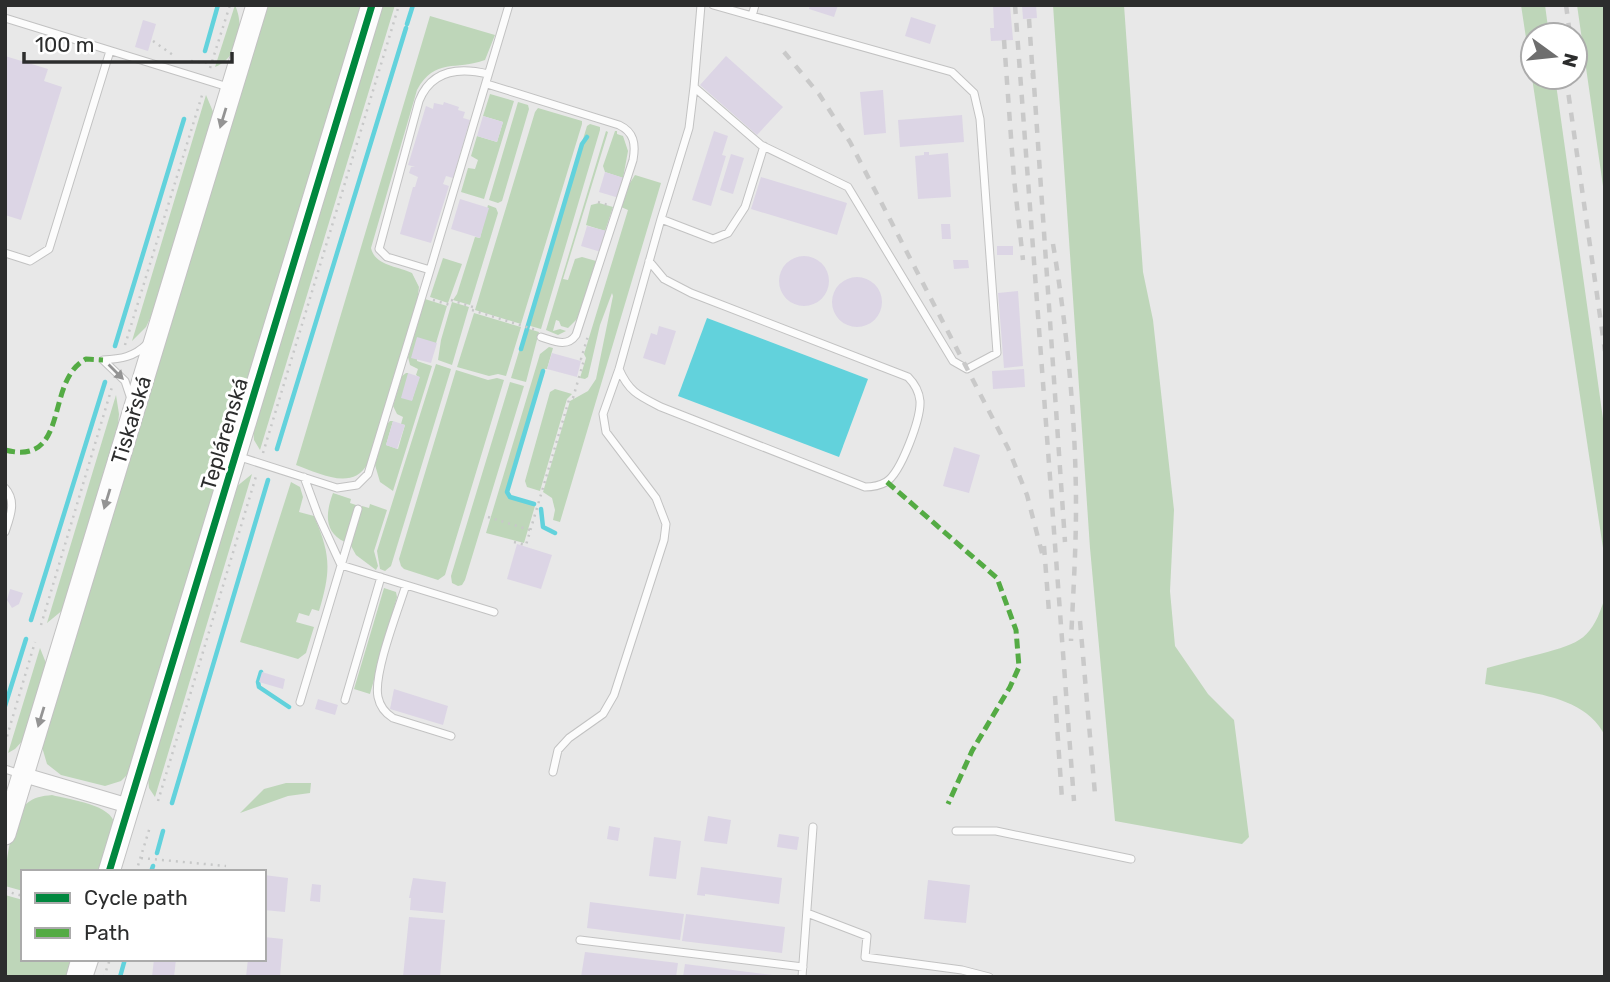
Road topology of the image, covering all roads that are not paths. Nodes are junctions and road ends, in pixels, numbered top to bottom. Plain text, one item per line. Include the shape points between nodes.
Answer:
1 (257, 5) edge
2 (372, 5) edge
3 (509, 5) edge
4 (701, 5) edge
5 (713, 5) edge
6 (755, 5) edge
7 (752, 16) junction
8 (5, 18) edge
9 (110, 51) junction
10 (488, 74) junction
11 (487, 84) junction
12 (694, 87) junction
13 (232, 89) junction
14 (764, 146) junction
15 (661, 219) junction
16 (5, 253) edge
17 (649, 261) junction
18 (429, 271) junction
19 (161, 323) junction
20 (541, 334) road end
21 (619, 369) junction
22 (130, 426) junction
23 (236, 456) junction
24 (304, 477) junction
25 (5, 488) edge
26 (358, 509) dead end
27 (5, 532) edge
28 (341, 565) junction
29 (381, 578) junction
30 (406, 585) junction
31 (494, 612) dead end
32 (345, 699) dead end
33 (300, 702) dead end
34 (451, 736) dead end
35 (14, 772) edge
36 (553, 772) dead end
37 (130, 806) junction
38 (813, 828) dead end
39 (956, 831) dead end
40 (5, 834) edge
41 (1131, 859) dead end
42 (110, 870) edge
43 (807, 913) junction
44 (580, 940) dead end
45 (803, 967) junction
46 (802, 977) edge
47 (989, 977) edge

1 - 13 street, Tiskařská
2 - 23 street, Teplárenská
3 - 10 lane
4 - 12 lane
5 - 7 lane
6 - 7 lane
7 - 14 lane via 952,72 974,93 980,119 997,353 967,369 953,361 848,187
8 - 9 lane
9 - 13 lane
9 - 16 lane via 48,249 30,261
10 - 11 lane
10 - 18 lane via 470,70 441,75 427,85 419,101 379,249 387,257
11 - 18 lane
11 - 20 lane via 626,128 635,151 574,339 561,343
12 - 14 lane
12 - 15 lane via 689,128
13 -> 19 street, Tiskařská
14 - 15 lane via 745,207 727,233 713,239
15 - 17 lane
17 - 21 lane
17 - 21 lane via 664,279 691,293 908,377 918,393 918,414 893,476 865,487 661,407 635,394
18 - 24 lane via 368,474 357,485 344,488
19 - 22 street, Tiskařská
19 -> 22 lane via 141,350 125,358 103,360 129,390
21 - 36 lane via 602,422 656,498 666,524 664,540 614,695 603,714 558,750
22 -> 35 street, Tiskařská
23 - 24 lane
23 - 37 street, Teplárenská
24 - 28 lane
25 - 27 lane via 12,501
26 - 28 lane
28 - 29 lane
28 - 33 lane
29 - 30 lane
29 - 32 lane
30 - 31 lane
30 - 34 lane via 377,681 378,698 393,718
35 - 37 street
35 - 40 street, Tiskařská
37 - 42 street, Teplárenská
38 - 43 lane
39 - 41 lane via 996,831
43 - 45 lane
43 - 47 lane via 867,936 865,957
44 - 45 lane
45 - 46 lane

